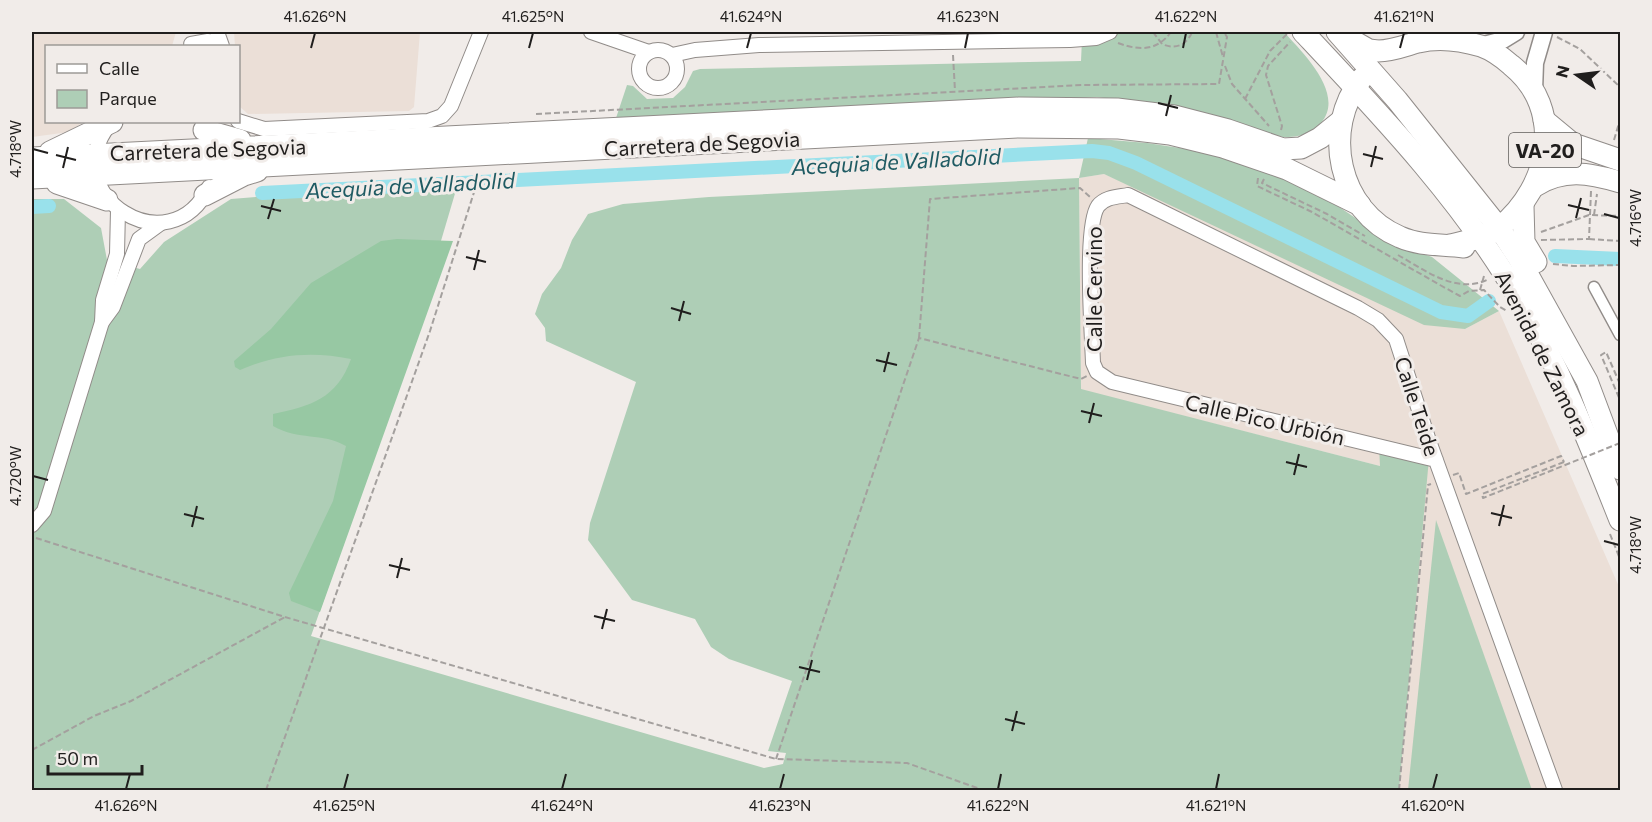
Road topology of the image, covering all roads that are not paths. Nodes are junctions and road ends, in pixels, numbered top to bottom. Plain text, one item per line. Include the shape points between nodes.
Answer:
1 (481, 32) edge
2 (591, 32) edge
3 (1109, 32) edge
4 (1337, 32) edge
5 (1516, 32) edge
6 (1549, 33) edge
7 (1294, 34) edge
8 (759, 38) edge
9 (192, 41) edge
10 (214, 45) edge
11 (1480, 46) junction
12 (1398, 49) junction
13 (642, 53) junction
14 (675, 61) junction
15 (1369, 69) junction
16 (1355, 87) junction
17 (1534, 92) junction
18 (1341, 118) junction
19 (1544, 120) junction
20 (240, 122) edge
21 (110, 123) edge
22 (111, 123) edge
23 (207, 142) edge
24 (1616, 152) edge
25 (96, 154) junction
26 (278, 166) junction
27 (34, 168) edge
28 (96, 176) junction
29 (1620, 182) edge
30 (1535, 186) junction
31 (205, 195) junction
32 (112, 205) junction
33 (1099, 205) joint
34 (1360, 205) junction
35 (1523, 206) junction
36 (161, 223) junction
37 (1499, 228) junction
38 (1480, 238) junction
39 (1450, 245) junction
40 (1492, 265) junction
41 (1594, 287) dead end
42 (102, 321) junction
43 (1620, 335) edge
44 (1097, 372) joint
45 (1587, 381) junction
46 (1436, 460) junction
47 (1620, 469) edge
48 (1620, 520) edge
49 (32, 525) edge
50 (1555, 790) edge

1 - 20 street via 451,106 442,116 428,121 264,129
2 - 13 street
3 - 8 street via 1096,38 952,42
4 - 12 main road via 1369,50
4 - 15 main road, Avenida de Zamora
5 - 11 street
6 - 17 street via 1535,63
7 - 16 main road, Avenida de Zamora
7 - 18 main road via 1333,85
8 - 14 street via 695,50
9 - 10 street
11 - 12 main road, VA-20 via 1443,39 1420,41
11 - 17 main road, VA-20 via 1518,70
12 - 15 main road, VA-20
13 - 14 street via 661,50
13 - 14 street via 639,71 651,86 670,84 677,73
15 - 16 main road, VA-20
15 - 37 main road, Avenida de Zamora
16 - 18 main road, VA-20
16 - 38 main road, Avenida de Zamora
17 - 19 main road, VA-20
18 - 23 main road, Carretera de Segovia via 1320,138 1301,148 1283,149 1174,116 1117,109 1019,108 260,147
18 - 34 main road, VA-20 via 1342,172
19 - 24 main road, VA-20 via 1573,144
19 - 30 main road, VA-20 via 1545,149
21 - 27 main road
22 - 25 street via 99,141
23 - 25 main road, Carretera de Segovia
23 - 26 main road, Carretera de Segovia
23 - 28 main road, Carretera de Segovia
23 - 31 street
25 - 27 main road, Carretera de Segovia
25 - 28 street
26 - 31 main road via 244,175
26 - 34 main road, Carretera de Segovia via 1018,127 1119,128 1170,134 1232,150 1287,169
27 - 28 main road, Carretera de Segovia
27 - 32 main road
28 - 32 street
29 - 30 main road, VA-20 via 1585,172 1558,175
30 - 35 main road, VA-20
31 - 36 street via 186,214
32 - 36 street via 140,221
32 - 42 street via 117,254 103,300
33 - 44 street, Calle Cervino via 1091,229 1093,363
33 - 46 street, Calle Teide via 1107,199 1128,195 1378,320 1396,339
34 - 39 main road, VA-20 via 1378,224 1400,237 1424,244
35 - 37 main road, VA-20
35 - 45 main road via 1524,242 1564,318
36 - 42 street via 139,239 113,307
37 - 38 main road, VA-20
37 - 45 main road, Avenida de Zamora
38 - 39 main road, VA-20
38 - 40 main road, Avenida de Zamora
39 - 40 main road via 1474,250
40 - 48 main road, Avenida de Zamora via 1520,299 1557,370
41 - 43 street
42 - 49 street via 44,511
44 - 46 street, Calle Pico Urbión via 1112,382
45 - 47 main road, Avenida de Zamora
46 - 50 street, Calle Teide

